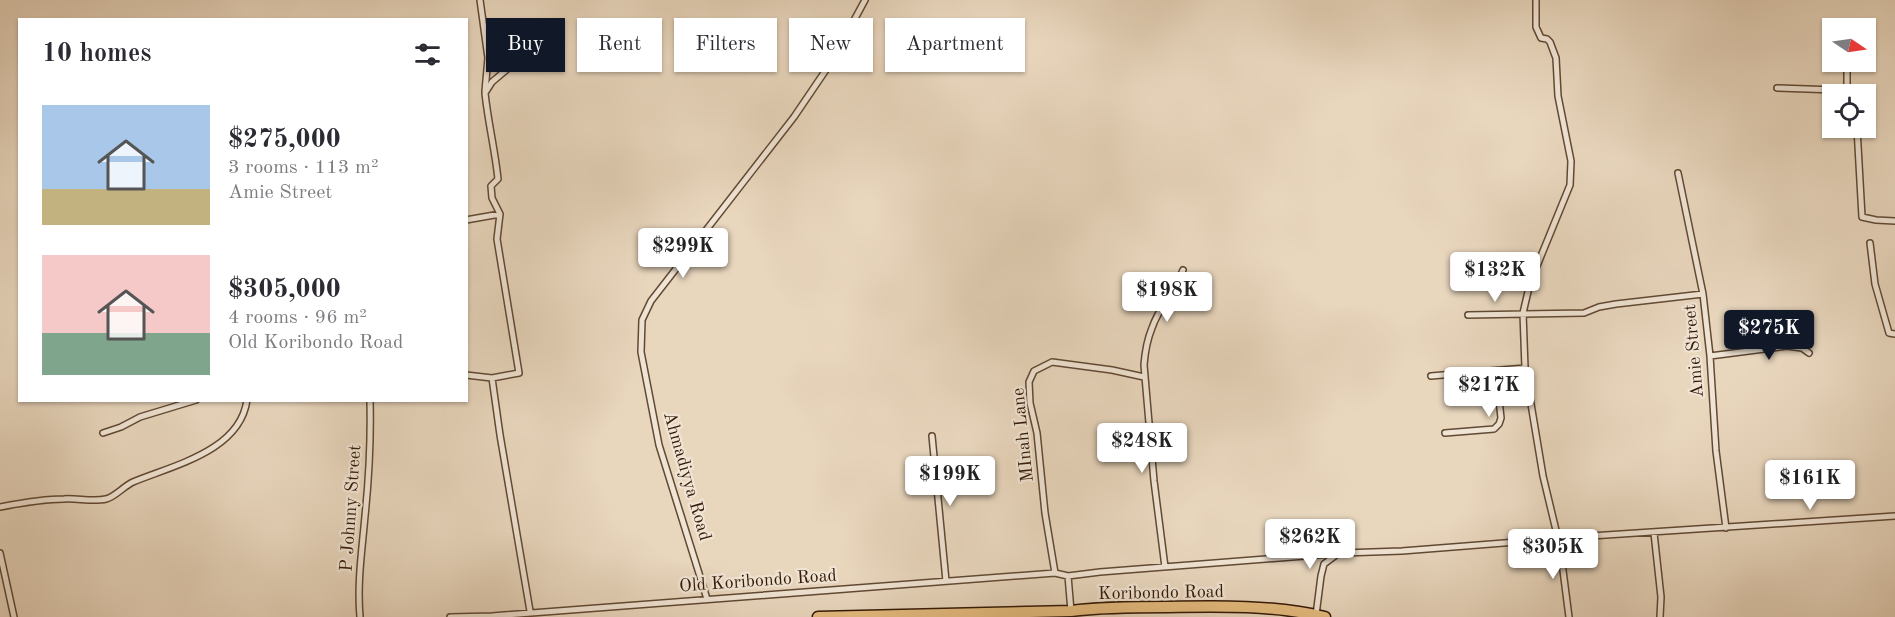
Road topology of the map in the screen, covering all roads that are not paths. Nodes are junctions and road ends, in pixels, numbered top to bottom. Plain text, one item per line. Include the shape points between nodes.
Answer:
1 (480, 0) edge
2 (865, 0) edge
3 (1536, 0) edge
4 (504, 72) edge
5 (1777, 88) dead end
6 (1822, 90) edge
7 (485, 93) junction
8 (1858, 138) edge
9 (1678, 173) dead end
10 (500, 214) junction
11 (468, 219) edge
12 (1895, 221) edge
13 (1870, 243) dead end
14 (1183, 270) dead end
15 (1703, 294) junction
16 (1523, 313) junction
17 (1468, 315) dead end
18 (1895, 334) edge
19 (1809, 353) dead end
20 (1710, 356) junction
21 (1525, 368) junction
22 (1496, 372) junction
23 (468, 375) edge
24 (1431, 376) dead end
25 (1144, 377) junction
26 (492, 378) junction
27 (190, 402) edge
28 (247, 402) edge
29 (370, 402) edge
30 (103, 433) dead end
31 (1445, 433) dead end
32 (932, 436) dead end
33 (0, 507) edge
34 (1895, 516) edge
35 (1726, 528) junction
36 (1654, 533) junction
37 (1555, 539) junction
38 (0, 553) edge
39 (1343, 553) junction
40 (1165, 567) junction
41 (1055, 573) junction
42 (1068, 576) junction
43 (946, 580) junction
44 (707, 599) junction
45 (530, 611) junction
46 (1071, 611) junction
47 (1096, 613) edge
48 (965, 615) edge
49 (867, 616) edge
50 (1321, 616) edge
51 (14, 617) edge
52 (360, 617) edge
53 (450, 617) edge
54 (818, 617) edge
55 (1569, 617) edge
56 (1660, 617) edge

1 - 7 street via 488,58
2 - 44 street, Ahmadiyya Road via 832,61 794,117 651,301 642,320 641,352 659,445
3 - 16 street via 1536,27 1541,38 1550,42 1556,58 1558,96 1571,160 1570,185 1530,283
4 - 7 street
5 - 6 street
7 - 10 street via 498,179 491,186 492,198
8 - 12 street via 1862,216
9 - 15 street, Amie Street
10 - 11 street
10 - 26 street via 497,239 519,373
13 - 18 street via 1875,284 1889,333
14 - 25 street via 1152,326 1145,349
15 - 16 street via 1616,304 1584,313
15 - 20 street, Amie Street
16 - 17 street
16 - 21 street
19 - 20 street via 1787,346
20 - 35 street, Amie Street
21 - 22 street
21 - 37 street
22 - 24 street
22 - 31 street via 1499,424 1494,429
23 - 26 street
25 - 40 street
25 - 41 street, MInah Lane via 1052,362 1034,371 1029,382
26 - 45 street
27 - 30 street
28 - 33 street via 240,424 214,449 127,485 108,499 63,498
29 - 52 street, P Johnny Street via 369,472 358,594
32 - 43 street
34 - 35 street, Old Koribondo Road
35 - 36 street, Old Koribondo Road
36 - 37 street, Old Koribondo Road
36 - 56 street
37 - 39 street, Old Koribondo Road
37 - 55 street
38 - 51 street
39 - 40 street, Old Koribondo Road
39 - 50 street via 1324,564
40 - 42 street, Old Koribondo Road
41 - 42 street, Old Koribondo Road
41 - 43 street, Old Koribondo Road
42 - 46 street
43 - 44 street, Old Koribondo Road
44 - 45 street, Old Koribondo Road
45 - 53 street, Old Koribondo Road
46 - 47 highway, Koribondo Road
46 - 48 highway, Koribondo Road
47 - 50 highway, Koribondo Road via 1220,607
48 - 49 highway, Koribondo Road
49 - 54 highway, Koribondo Road

